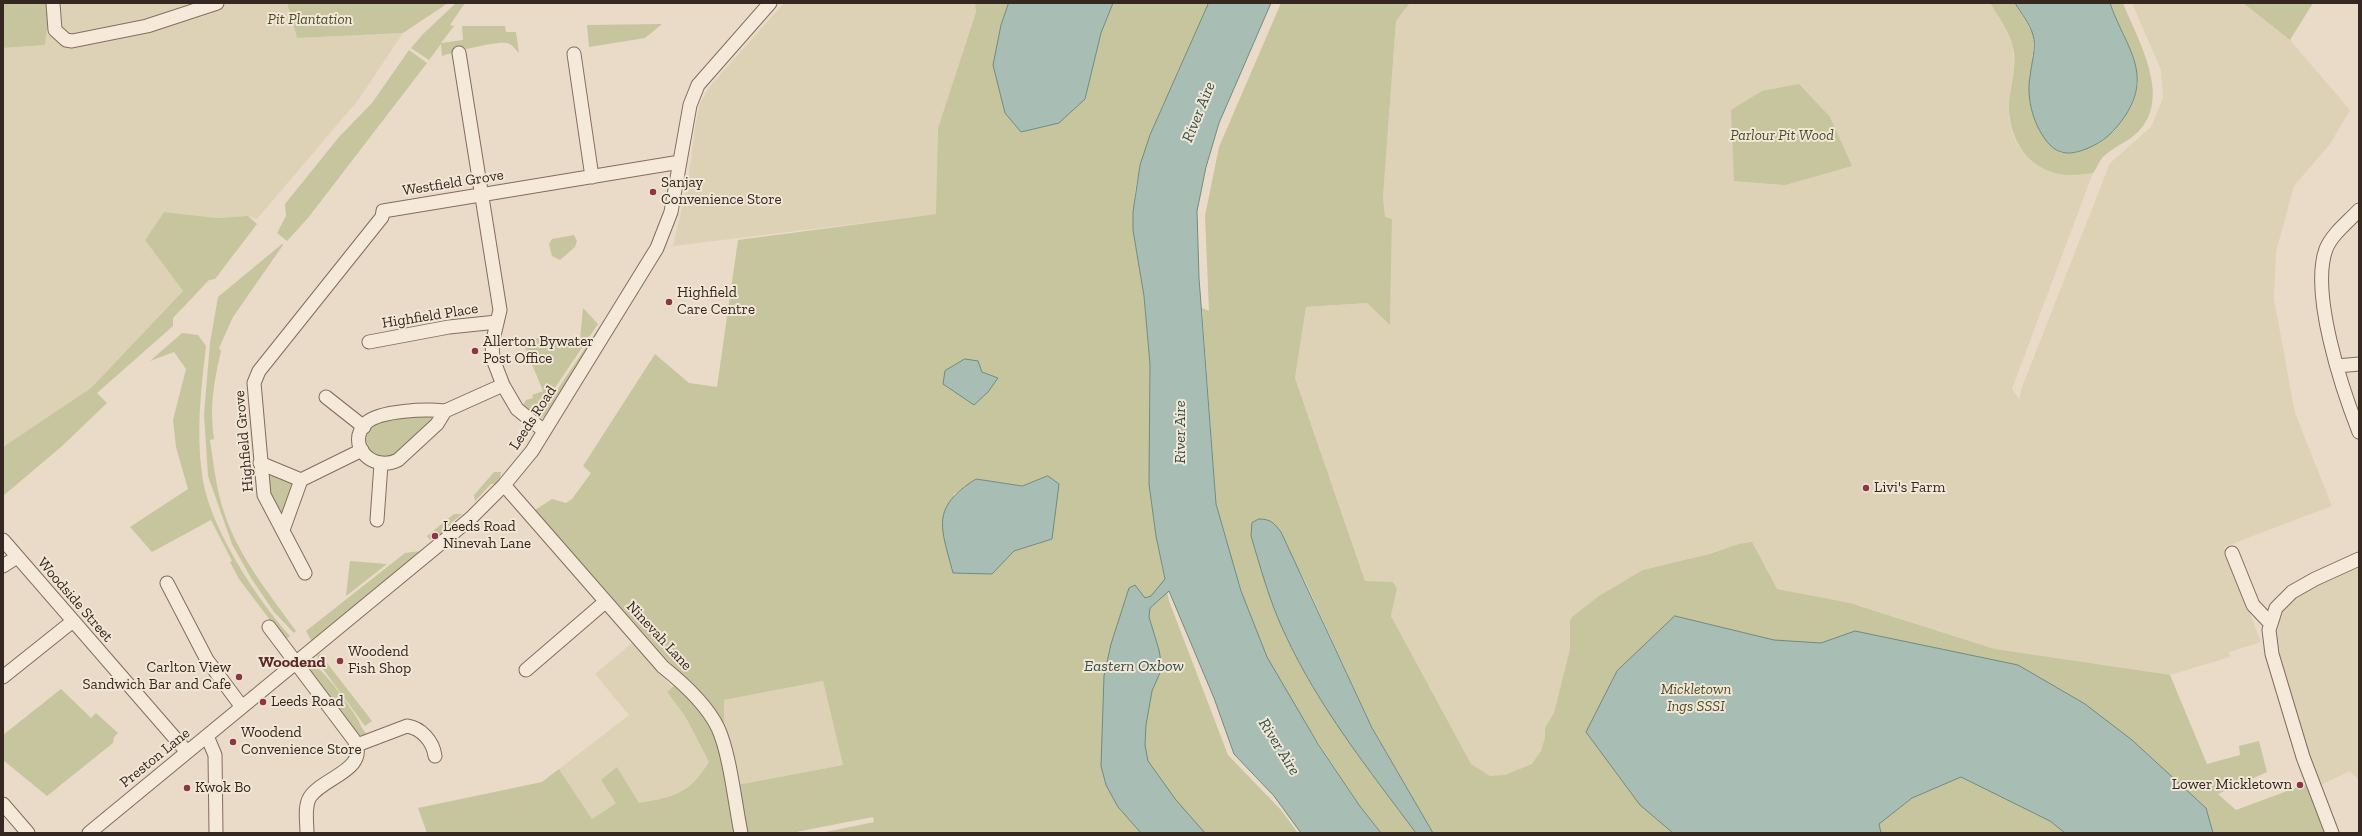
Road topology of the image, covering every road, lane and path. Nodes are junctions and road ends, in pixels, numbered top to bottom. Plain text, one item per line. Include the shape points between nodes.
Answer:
1 (53, 3) edge
2 (216, 3) edge
3 (770, 3) edge
4 (460, 53) dead end
5 (574, 54) dead end
6 (680, 162) junction
7 (592, 177) junction
8 (481, 194) junction
9 (2357, 216) edge
10 (497, 322) junction
11 (290, 332) joint
12 (369, 342) dead end
13 (2359, 364) edge
14 (2337, 366) junction
15 (503, 385) junction
16 (326, 397) dead end
17 (445, 411) junction
18 (364, 427) junction
19 (544, 431) junction
20 (2359, 432) edge
21 (362, 450) junction
22 (260, 463) junction
23 (381, 464) junction
24 (301, 480) junction
25 (504, 485) junction
26 (377, 520) dead end
27 (283, 530) junction
28 (3, 540) edge
29 (2232, 553) dead end
30 (17, 557) junction
31 (2359, 559) edge
32 (3, 566) edge
33 (305, 572) dead end
34 (167, 583) dead end
35 (605, 602) junction
36 (73, 621) junction
37 (2270, 624) junction
38 (269, 627) dead end
39 (296, 663) junction
40 (526, 670) dead end
41 (3, 677) edge
42 (242, 707) junction
43 (207, 736) junction
44 (357, 745) junction
45 (187, 752) junction
46 (435, 756) dead end
47 (3, 804) edge
48 (28, 833) edge
49 (89, 833) edge
50 (216, 833) edge
51 (307, 833) edge
52 (741, 833) edge
53 (2332, 833) edge

1 - 2 street via 55,30 66,40 72,41 147,26
3 - 6 street, Leeds Road via 698,85 690,105
4 - 8 street
5 - 7 street
6 - 7 street, Westfield Grove
6 - 19 street, Leeds Road via 671,212 657,248
7 - 8 street, Westfield Grove
8 - 10 street via 500,310
8 - 11 street, Westfield Grove via 383,211 382,217
9 - 14 street via 2331,241 2322,267 2324,304
10 - 12 street, Highfield Place via 449,327
10 - 15 street via 492,336 492,351
11 - 22 street, Highfield Grove via 259,371 254,383
13 - 14 street
14 - 20 street
15 - 17 street
15 - 19 street via 517,409
16 - 18 street
17 - 18 street via 429,409 379,416
17 - 23 street via 437,424 398,460 391,464
18 - 21 street via 360,438
19 - 25 street, Leeds Road via 526,459
21 - 23 street via 369,459
21 - 24 street
22 - 24 street
22 - 27 street, Highfield Grove via 264,495
23 - 26 street
24 - 27 street
25 - 35 street, Ninevah Lane
25 - 39 street, Leeds Road via 471,518
27 - 33 street, Highfield Grove
28 - 30 street, Woodside Street
29 - 37 street via 2253,605
30 - 32 street
30 - 36 street, Woodside Street
31 - 37 street via 2292,592 2276,608
34 - 42 street via 207,660
35 - 40 street
35 - 52 street, Ninevah Lane via 663,667 680,681 718,727 723,738
36 - 41 street
36 - 45 street, Woodside Street
37 - 53 street via 2272,654 2310,777
38 - 39 street
39 - 42 street, Leeds Road
39 - 44 street
42 - 43 street, Preston Lane
43 - 45 street, Preston Lane
43 - 50 street via 215,755
44 - 46 street via 407,726 420,731 432,744
44 - 51 street via 358,756 352,765 310,796 307,807
45 - 49 street, Preston Lane
47 - 48 street

